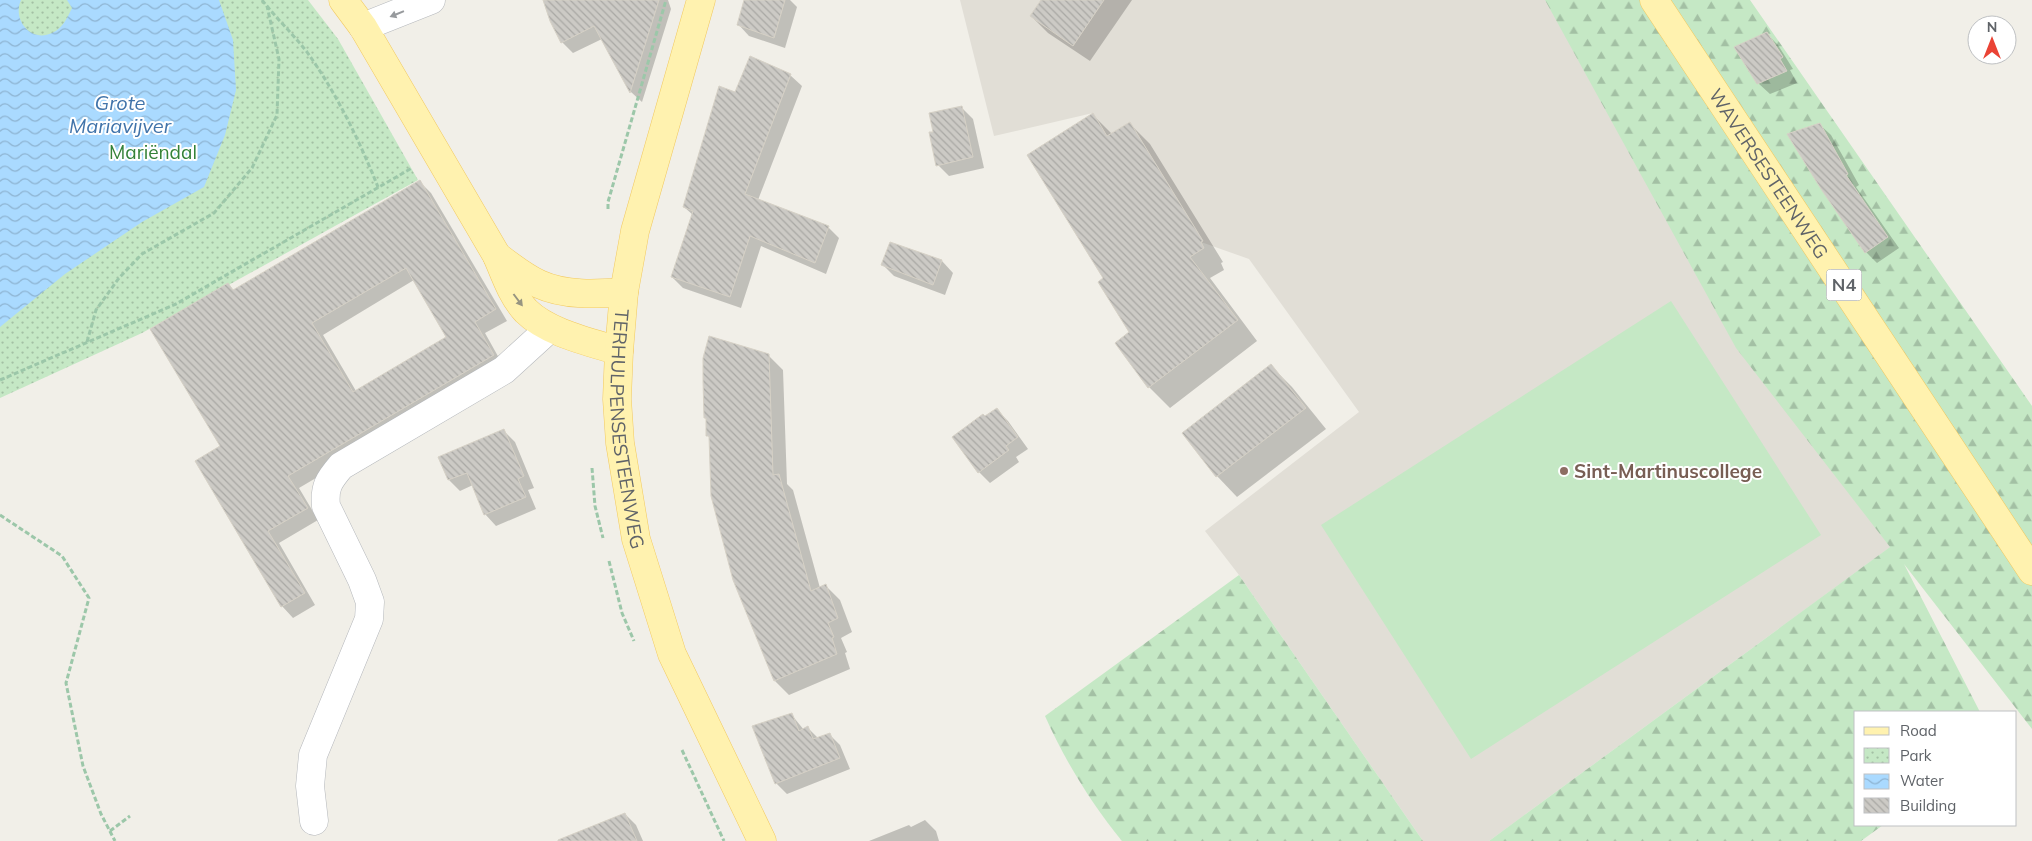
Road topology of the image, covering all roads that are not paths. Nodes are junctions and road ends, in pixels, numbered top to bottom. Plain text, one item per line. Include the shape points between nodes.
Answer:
1 (343, 0) edge
2 (432, 0) edge
3 (700, 0) edge
4 (1654, 0) edge
5 (363, 27) junction
6 (497, 256) junction
7 (624, 292) junction
8 (550, 328) junction
9 (619, 351) junction
10 (2032, 571) edge
11 (314, 821) dead end
12 (762, 841) edge

1 - 5 main road
2 -> 5 street
3 - 7 main road, TERHULPENSESTEENWEG via 635,231
4 - 10 main road, WAVERSESTEENWEG / N4
5 - 6 main road
6 - 7 main road via 540,284 563,291
6 -> 8 main road via 511,290 526,311
7 - 9 main road, TERHULPENSESTEENWEG
8 - 9 main road
8 - 11 street via 504,370 341,466 328,481 326,506 370,602 369,619 313,755 310,786
9 - 12 main road, TERHULPENSESTEENWEG via 617,399 620,443 636,539 644,567 672,654

